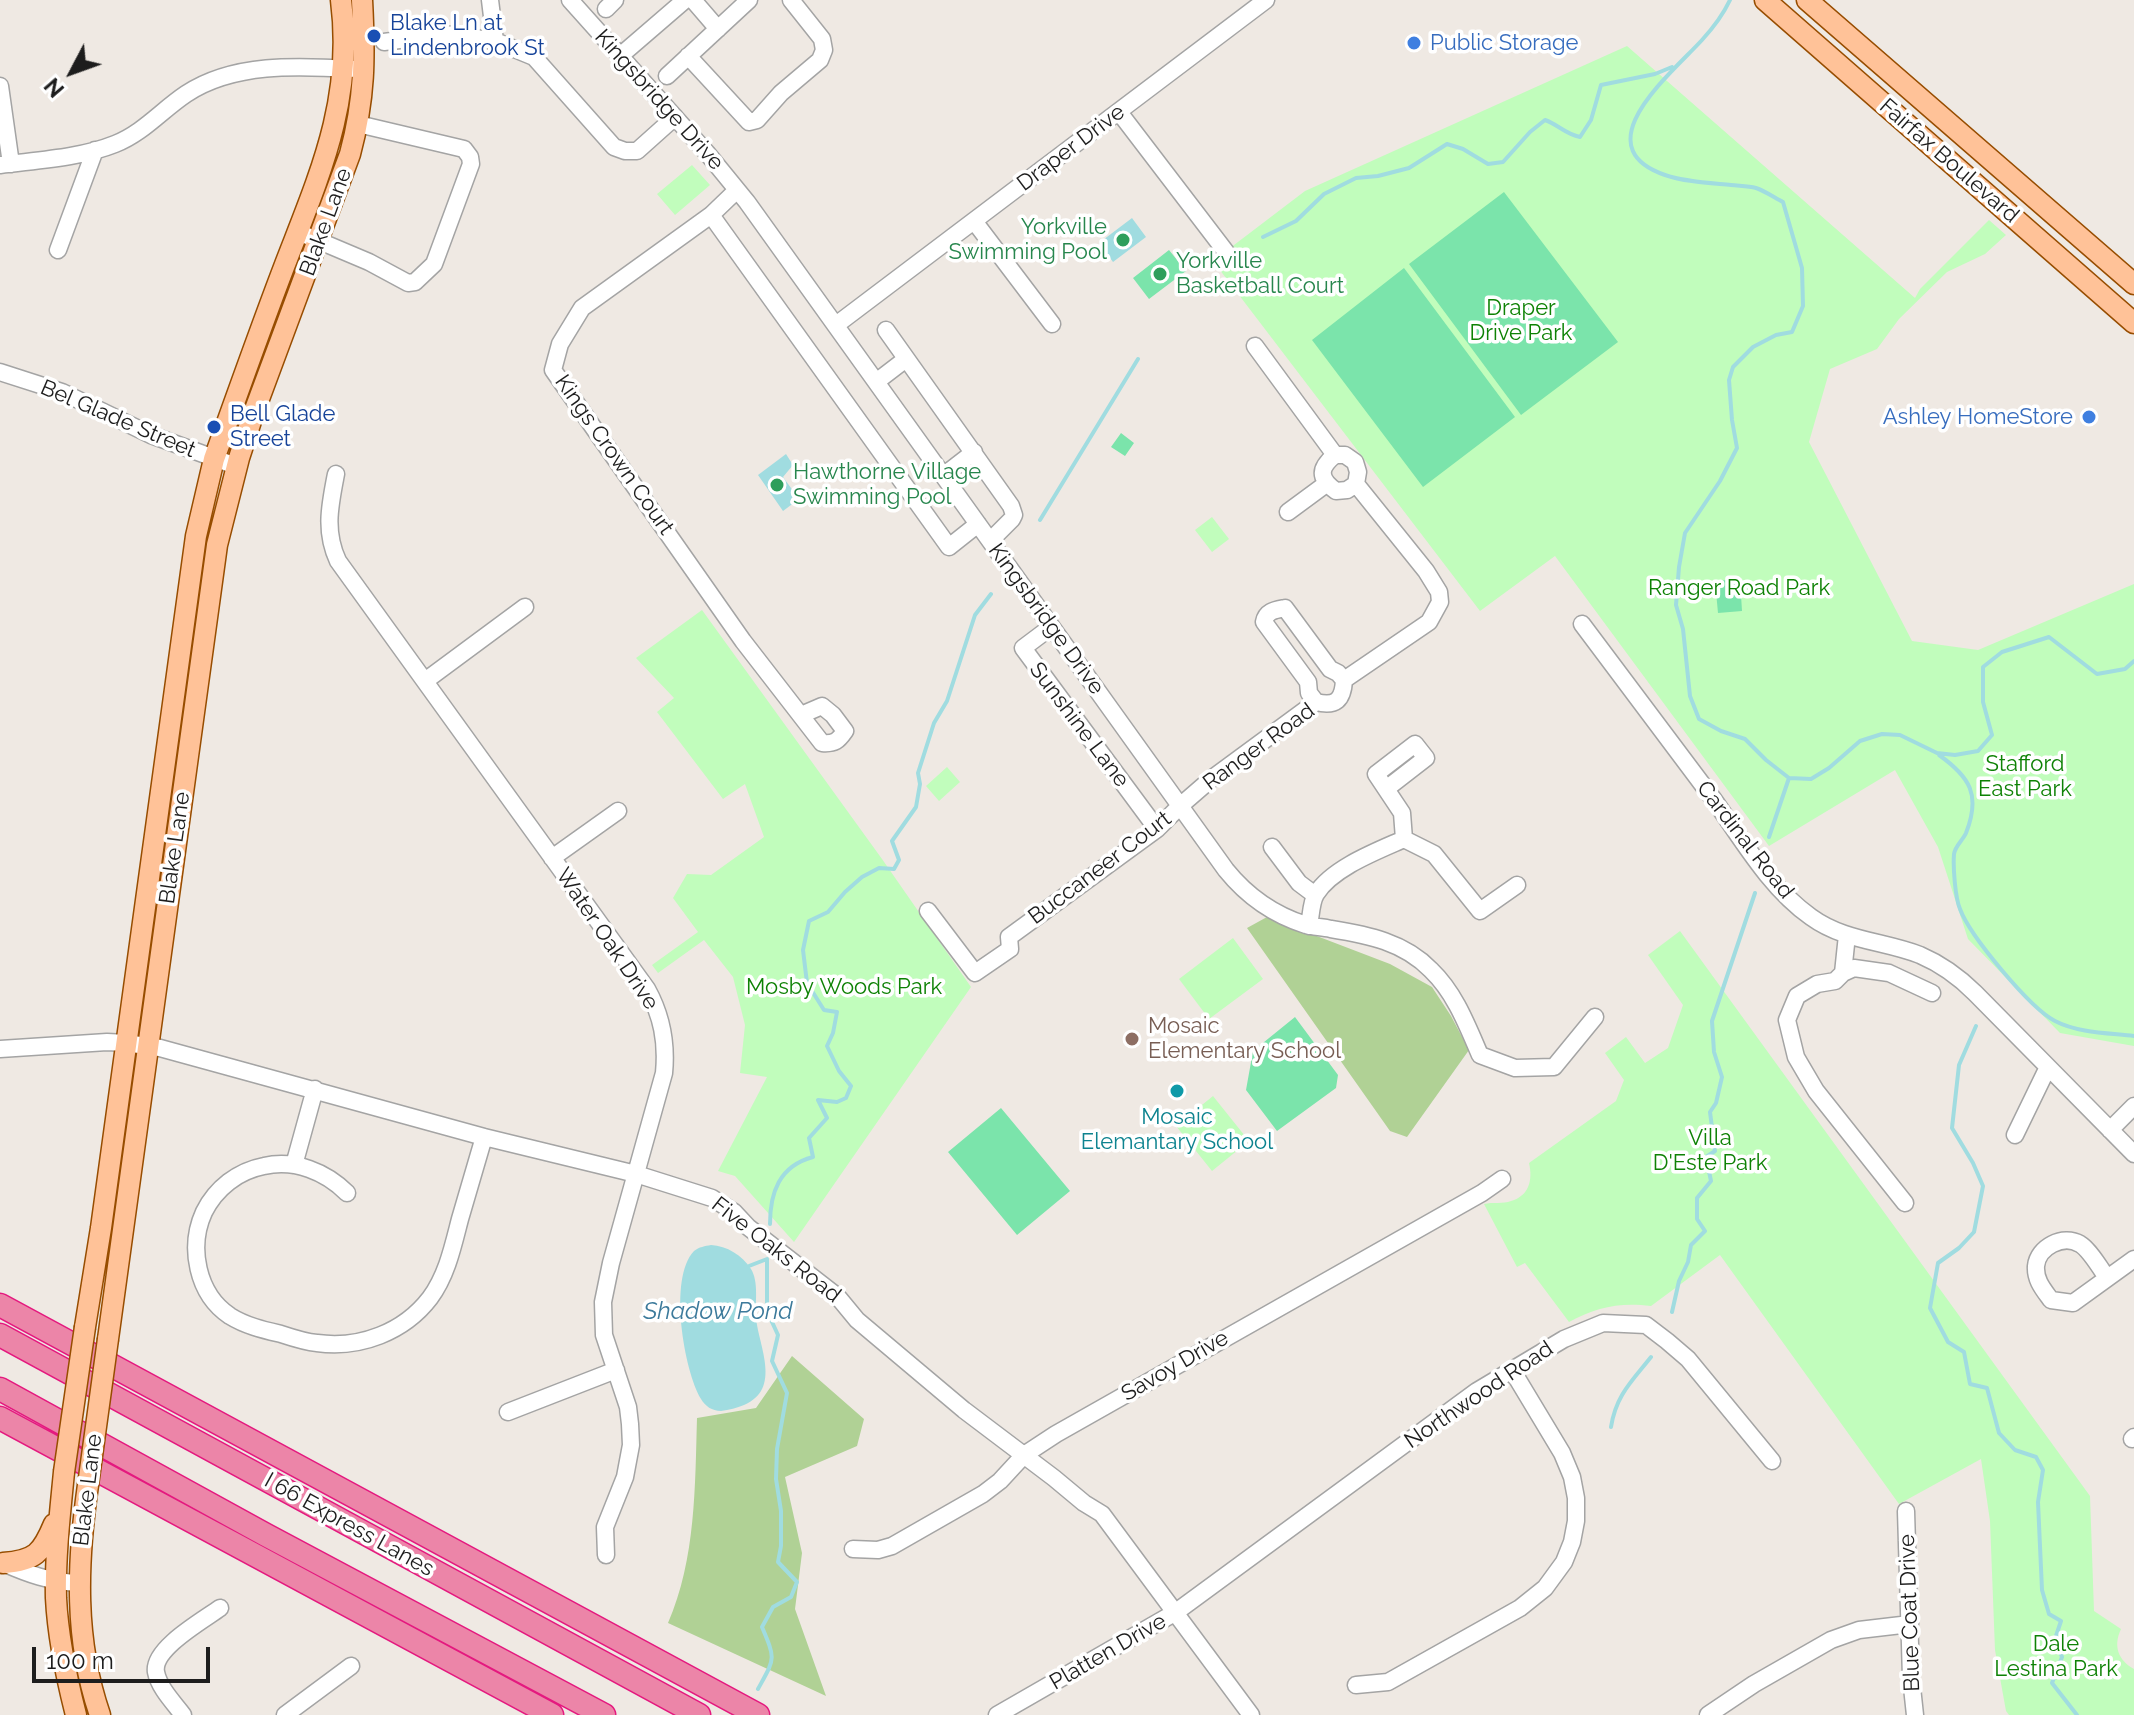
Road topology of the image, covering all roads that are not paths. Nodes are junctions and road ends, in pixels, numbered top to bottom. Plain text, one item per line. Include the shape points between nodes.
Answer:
1 (341, 0) edge
2 (362, 0) edge
3 (490, 0) edge
4 (570, 0) edge
5 (685, 0) edge
6 (693, 0) edge
7 (749, 0) edge
8 (791, 0) edge
9 (1266, 0) edge
10 (1807, 0) edge
11 (1768, 3) edge
12 (718, 29) junction
13 (495, 41) junction
14 (384, 42) dead end
15 (620, 56) junction
16 (688, 56) junction
17 (1873, 57) junction
18 (343, 69) junction
19 (364, 70) junction
20 (667, 76) dead end
21 (1856, 80) junction
22 (0, 86) edge
23 (1119, 112) junction
24 (675, 117) junction
25 (358, 124) junction
26 (95, 150) junction
27 (6, 164) edge
28 (737, 190) junction
29 (711, 215) junction
30 (974, 221) junction
31 (298, 232) junction
32 (319, 241) junction
33 (58, 250) dead end
34 (1226, 252) dead end
35 (2134, 284) edge
36 (2134, 323) edge
37 (1052, 324) dead end
38 (836, 325) junction
39 (886, 330) dead end
40 (1255, 346) dead end
41 (906, 359) junction
42 (0, 372) edge
43 (876, 382) junction
44 (974, 452) junction
45 (1335, 455) junction
46 (214, 459) junction
47 (236, 466) junction
48 (336, 474) dead end
49 (943, 476) junction
50 (1326, 484) junction
51 (1356, 484) junction
52 (1288, 512) dead end
53 (978, 524) junction
54 (990, 541) junction
55 (525, 607) dead end
56 (1582, 624) dead end
57 (1051, 627) junction
58 (1330, 669) junction
59 (1344, 680) junction
60 (425, 681) junction
61 (1308, 682) junction
62 (1316, 702) junction
63 (801, 715) dead end
64 (1386, 789) dead end
65 (1180, 806) junction
66 (618, 811) dead end
67 (1157, 829) junction
68 (1404, 839) junction
69 (1272, 847) dead end
70 (552, 858) junction
71 (1517, 885) dead end
72 (1315, 895) junction
73 (928, 911) dead end
74 (1309, 926) junction
75 (1847, 935) junction
76 (1843, 973) junction
77 (1932, 993) dead end
78 (1595, 1017) dead end
79 (126, 1043) junction
80 (149, 1046) junction
81 (0, 1049) edge
82 (2048, 1067) junction
83 (315, 1089) junction
84 (2134, 1106) edge
85 (2110, 1130) junction
86 (2015, 1135) dead end
87 (484, 1137) junction
88 (2134, 1154) edge
89 (294, 1165) junction
90 (636, 1174) junction
91 (1502, 1179) dead end
92 (347, 1193) dead end
93 (1905, 1203) dead end
94 (2134, 1259) edge
95 (2107, 1278) junction
96 (0, 1305) edge
97 (0, 1335) edge
98 (616, 1370) junction
99 (1512, 1370) junction
100 (0, 1389) edge
101 (508, 1412) dead end
102 (0, 1418) edge
103 (1024, 1455) junction
104 (1772, 1461) dead end
105 (61, 1505) junction
106 (1906, 1511) dead end
107 (853, 1549) dead end
108 (606, 1555) dead end
109 (1, 1567) edge
110 (56, 1582) junction
111 (79, 1583) junction
112 (220, 1608) dead end
113 (1176, 1612) junction
114 (1910, 1624) junction
115 (351, 1666) dead end
116 (1356, 1685) dead end
117 (76, 1715) edge
118 (100, 1715) edge
119 (183, 1715) edge
120 (285, 1715) edge
121 (552, 1715) edge
122 (604, 1715) edge
123 (699, 1715) edge
124 (758, 1715) edge
125 (997, 1715) edge
126 (1251, 1715) edge
127 (1708, 1715) edge
128 (1915, 1715) edge

1 - 18 main road, Blake Lane
2 - 19 main road, Blake Lane
3 - 13 street
4 - 15 street, Kingsbridge Drive
5 - 15 street
6 - 12 street
7 - 12 street
8 - 16 street via 822,39 824,50 820,60 757,120 749,122
9 - 23 street, Draper Drive
10 - 17 main road, Fairfax Boulevard
11 - 21 main road, Fairfax Boulevard
12 - 16 street
13 - 14 street via 444,34
13 - 24 street via 534,57 614,147 637,151
15 - 24 street, Kingsbridge Drive
16 - 20 street
17 - 21 main road
17 - 35 main road, Fairfax Boulevard
18 - 19 street
18 - 26 street via 271,68 217,78 134,134
18 - 31 main road, Blake Lane via 331,140
19 - 25 main road, Blake Lane
21 - 36 main road, Fairfax Boulevard
22 - 27 street
23 - 30 street, Draper Drive
23 - 34 street
24 - 28 street, Kingsbridge Drive
25 - 32 main road, Blake Lane
25 - 32 street via 464,149 471,164 434,264 415,282
26 - 27 street
26 - 33 street
28 - 29 street, Kings Crown Court
28 - 38 street, Kingsbridge Drive
29 - 53 street via 949,547
29 - 63 street, Kings Crown Court via 582,308 560,344 553,370
30 - 37 street
30 - 38 street, Draper Drive
31 - 32 street
31 - 46 main road, Blake Lane
32 - 47 main road, Blake Lane
38 - 43 street, Kingsbridge Drive
39 - 41 street
40 - 45 street
41 - 43 street
41 - 44 street
42 - 46 street, Bel Glade Street via 62,392
43 - 49 street, Kingsbridge Drive
44 - 49 street
44 - 54 street via 1013,510 1012,519
45 - 50 street via 1325,464
45 - 51 street via 1355,462
46 - 47 street, Bel Glade Street
46 - 79 main road, Blake Lane via 190,572
47 - 80 main road, Blake Lane via 211,585
48 - 60 street, Water Oak Drive via 328,516 333,551
49 - 53 street, Kingsbridge Drive
50 - 51 street via 1336,491
50 - 52 street
51 - 59 street, Ranger Road via 1426,571 1440,602 1429,622
53 - 54 street, Kingsbridge Drive
54 - 57 street, Kingsbridge Drive
55 - 60 street
56 - 75 street, Cardinal Road via 1776,886 1811,917
57 - 65 street, Kingsbridge Drive
57 - 67 street, Sunshine Lane via 1023,648
58 - 59 street
58 - 61 street via 1313,674
58 - 61 street via 1285,608 1270,612 1264,622
59 - 62 street, Ranger Road via 1338,700 1330,705
60 - 70 street, Water Oak Drive
61 - 62 street
62 - 65 street, Ranger Road
64 - 68 street via 1402,813
65 - 67 street, Buccaneer Court
65 - 74 street, Kingsbridge Drive via 1244,890
66 - 70 street
67 - 73 street, Buccaneer Court via 1009,937 1010,949 975,973
68 - 71 street via 1434,854 1480,911
68 - 72 street via 1338,872
69 - 72 street
70 - 90 street, Water Oak Drive via 647,989 660,1017 664,1073
72 - 74 street
74 - 78 street, Kingsbridge Drive via 1380,938 1417,957 1451,994 1480,1055 1515,1068 1554,1067
75 - 76 street
75 - 82 street, Cardinal Road via 1919,955 1951,972
76 - 77 street via 1854,968 1889,973
76 - 93 street via 1797,996 1787,1020 1795,1056 1816,1091
79 - 80 street, Five Oaks Road
79 - 81 street, Five Oaks Road
79 - 105 main road, Blake Lane, bridge
80 - 83 street, Five Oaks Road
80 - 111 main road, Blake Lane, bridge
82 - 85 street, Cardinal Road
82 - 86 street
83 - 87 street, Five Oaks Road
83 - 89 street
84 - 85 street
85 - 88 street, Cardinal Road
87 - 89 street via 435,1291 400,1326 353,1343 315,1343 245,1324 218,1304 200,1275 197,1233 216,1194 255,1168
87 - 90 street, Five Oaks Road
89 - 92 street via 333,1179
90 - 98 street, Water Oak Drive via 603,1302 604,1335
90 - 103 street, Five Oaks Road via 712,1198 734,1212 838,1297 878,1338
91 - 103 street, Savoy Drive
94 - 95 street
95 - 95 street via 2073,1303 2051,1300 2038,1282 2036,1264 2043,1250 2066,1241 2080,1244
96 - 124 highway
97 - 123 highway, I 66 Express Lanes
98 - 101 street
98 - 108 street, Water Oak Drive via 628,1407 631,1445 605,1527
99 - 104 street, Northwood Road via 1603,1323 1646,1325 1688,1359
99 - 113 street, Northwood Road
99 - 116 street via 1572,1477 1576,1521 1564,1562 1545,1588 1520,1608 1388,1682
100 - 122 highway
102 - 121 highway
103 - 107 street, Savoy Drive via 983,1494 892,1546
103 - 113 street, Five Oaks Road via 1102,1514
105 - 109 main road via 42,1550
105 - 110 main road, Blake Lane
106 - 114 street, Blue Coat Drive
109 - 110 street
110 - 111 street
110 - 117 main road, Blake Lane via 60,1642
111 - 118 main road, Blake Lane via 87,1663
112 - 119 street via 157,1659 159,1682
113 - 125 street, Platten Drive
113 - 126 street, Five Oaks Road
114 - 127 street via 1859,1630 1831,1640
114 - 128 street, Blue Coat Drive
115 - 120 street

